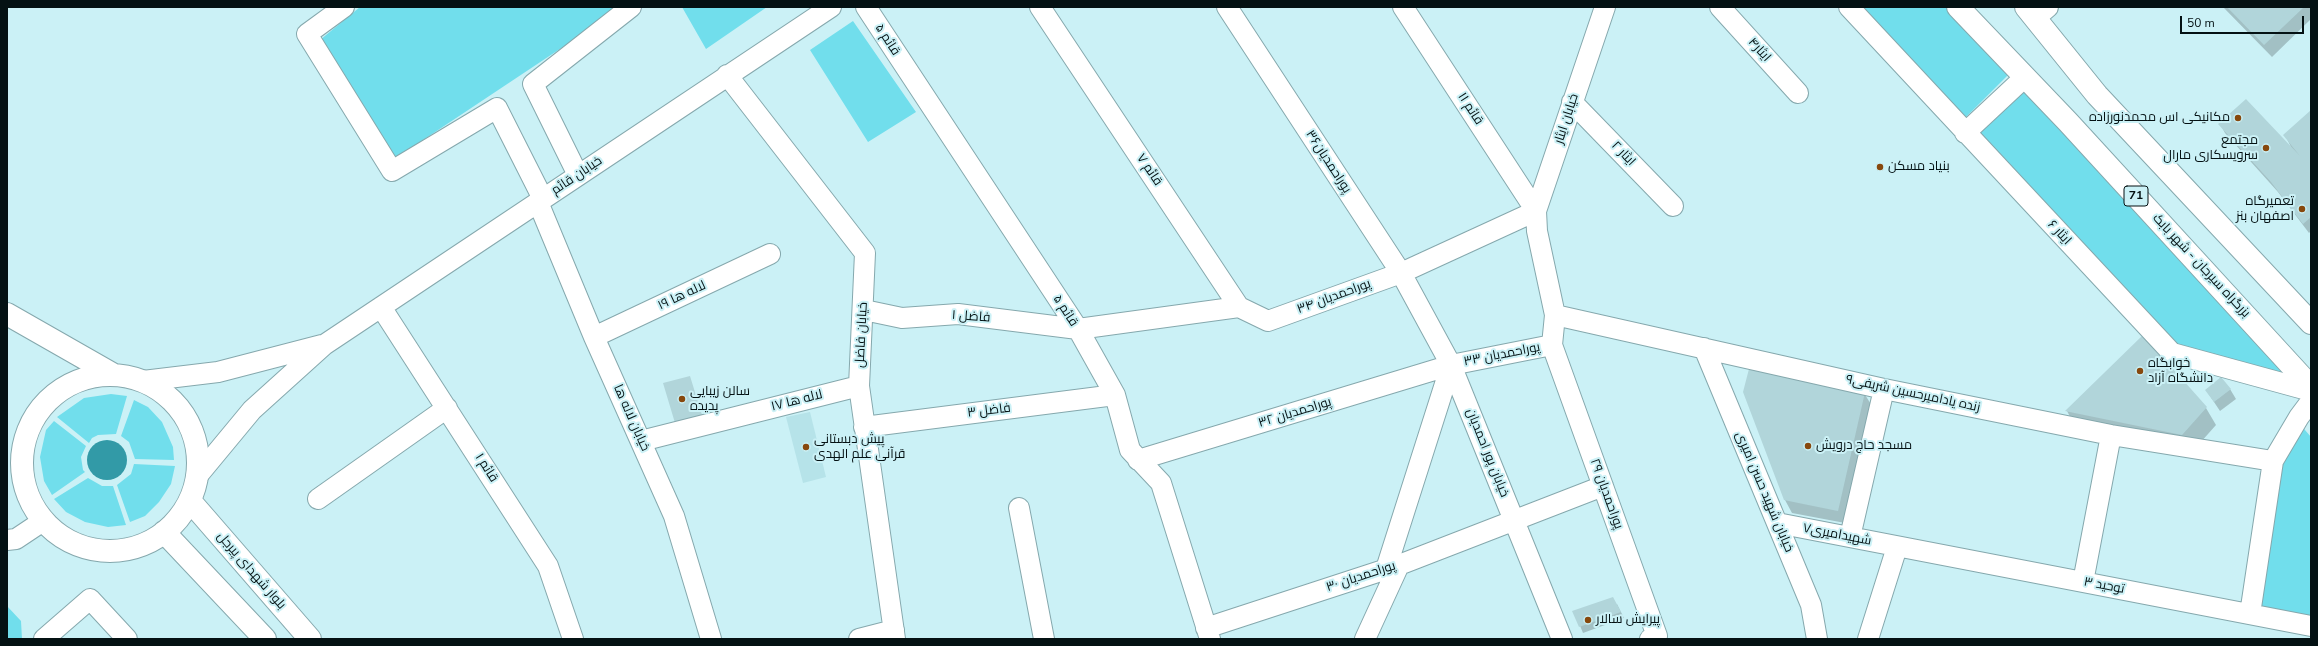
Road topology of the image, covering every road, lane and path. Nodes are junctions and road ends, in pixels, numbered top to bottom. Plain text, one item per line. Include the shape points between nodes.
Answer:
1 (344, 7) edge
2 (631, 7) edge
3 (831, 7) edge
4 (866, 7) edge
5 (1040, 7) edge
6 (1227, 7) edge
7 (1403, 7) edge
8 (1720, 7) edge
9 (1849, 7) edge
10 (1958, 7) edge
11 (1600, 10) edge
12 (2036, 11) edge
13 (727, 75) junction
14 (2025, 77) junction
15 (1798, 93) dead end
16 (1572, 102) junction
17 (1965, 133) junction
18 (578, 175) junction
19 (541, 201) junction
20 (1673, 206) dead end
21 (1536, 211) junction
22 (770, 254) dead end
23 (1401, 273) junction
24 (381, 307) junction
25 (1239, 307) junction
26 (864, 310) junction
27 (7, 314) edge
28 (1555, 315) junction
29 (2310, 320) edge
30 (1078, 329) junction
31 (594, 337) junction
32 (324, 345) junction
33 (1552, 345) junction
34 (1704, 348) junction
35 (1451, 365) junction
36 (114, 375) junction
37 (143, 381) junction
38 (859, 386) junction
39 (2311, 387) edge
40 (1884, 389) junction
41 (2311, 392) edge
42 (1114, 395) junction
43 (2311, 401) edge
44 (447, 408) junction
45 (864, 426) junction
46 (2111, 435) junction
47 (641, 441) junction
48 (1138, 460) junction
49 (2273, 461) junction
50 (7, 471) edge
51 (199, 474) junction
52 (1603, 486) junction
53 (28, 497) junction
54 (318, 499) dead end
55 (190, 502) junction
56 (1019, 508) dead end
57 (1514, 520) junction
58 (43, 521) junction
59 (1777, 523) junction
60 (164, 532) junction
61 (1850, 538) junction
62 (7, 540) edge
63 (1897, 546) junction
64 (1392, 567) junction
65 (2083, 582) junction
66 (2250, 614) junction
67 (2299, 629) edge
68 (1208, 633) edge
69 (894, 635) edge
70 (44, 639) edge
71 (127, 639) edge
72 (265, 639) edge
73 (310, 639) edge
74 (573, 639) edge
75 (711, 639) edge
76 (859, 639) edge
77 (1044, 639) edge
78 (1365, 639) edge
79 (1562, 639) edge
80 (1650, 639) edge
81 (1817, 639) edge
82 (1868, 639) edge

1 - 19 street, خیابان لاله ها via 307,34 392,171 497,108
2 - 18 street via 533,84
3 - 13 street, خیابان قائم
4 - 30 street, قائم ۵
5 - 25 street, قائم ۷
6 - 23 street, پوراحمدیان۳۶
7 - 21 street, قائم ۱۱
8 - 15 street, ایثار۴
9 - 17 street, ایثار ۶
10 - 14 main road, بزرگراه سیرجان - شهر بابک / 71
11 - 16 street, خیابان ایثار
12 - 29 main road via 2097,96
13 - 18 street, خیابان قائم
13 - 26 street, خیابان فاضل via 865,253
14 - 17 street
14 - 39 main road, بزرگراه سیرجان - شهر بابک / 71
16 - 20 street, ایثار ۲
16 - 21 street, خیابان ایثار
17 - 41 street, ایثار ۶ via 2172,353
18 - 19 street, خیابان قائم
19 - 24 street, خیابان قائم
19 - 31 street, خیابان لاله ها
21 - 23 street, پوراحمدیان ۳۴
21 - 28 street, خیابان ایثار
22 - 31 street, لاله ها ۱۹
23 - 25 street, پوراحمدیان ۳۴ via 1268,321
23 - 35 street, خیابان پور احمدیان
24 - 32 street, خیابان قائم
24 - 44 street, قائم ۱
25 - 30 street, فاضل ۱
26 - 30 street, فاضل ۱ via 902,318 958,314
26 - 38 street, خیابان فاضل
27 - 36 main road
28 - 33 street, خیابان ایثار
28 - 34 street, زنده یادامیرحسین شریفی۹
30 - 42 street, قائم ۵
31 - 47 street, خیابان لاله ها
32 - 37 street via 218,372
32 - 51 street via 252,410
33 - 35 street, پوراحمدیان ۳۳
33 - 52 street, پوراحمدیان ۲۹
34 - 40 street, زنده یادامیرحسین شریفی۹
34 - 59 street, خیابان شهید حسن امیری
35 - 48 street, پوراحمدیان ۳۲
35 - 57 street, خیابان پور احمدیان
35 - 64 street
36 - 37 main road
36 - 53 main road via 85,378 58,392 38,412 25,439 21,468
37 - 51 main road via 168,396 187,418 198,445
38 - 45 street, خیابان فاضل
38 - 47 street, لاله ها ۱۷
40 - 46 street, زنده یادامیرحسین شریفی۹
40 - 61 street
42 - 45 street, فاضل ۳
42 - 48 street, قائم ۵ via 1130,450
43 - 49 street
44 - 54 street
44 - 74 street, قائم ۱ via 548,566
45 - 69 street, خیابان فاضل
46 - 49 street, زنده یادامیرحسین شریفی۹
46 - 65 street
47 - 75 street, خیابان لاله ها via 674,516
48 - 68 street, قائم ۵ via 1161,483
49 - 66 street
50 - 53 main road
51 - 55 main road
52 - 57 street, پوراحمدیان ۳۰
52 - 80 street, پوراحمدیان ۲۹ via 1657,636
53 - 58 main road
55 - 60 main road via 174,526
55 - 73 main road, بلوار شهدای پیرجل
56 - 77 street
57 - 64 street, پوراحمدیان ۳۰
57 - 79 street, خیابان پور احمدیان
58 - 60 main road via 66,540 93,550 122,552 150,543
58 - 62 street via 16,539
59 - 61 street, شهیدامیری۷
59 - 81 street, خیابان شهید حسن امیری via 1811,605
60 - 72 main road
61 - 63 street, شهیدامیری۷
63 - 65 street, توحید ۳
63 - 82 street
64 - 68 street, پوراحمدیان ۳۰
64 - 78 street
65 - 66 street, توحید ۳
66 - 67 street, توحید ۳
69 - 76 street
70 - 71 street via 90,599

